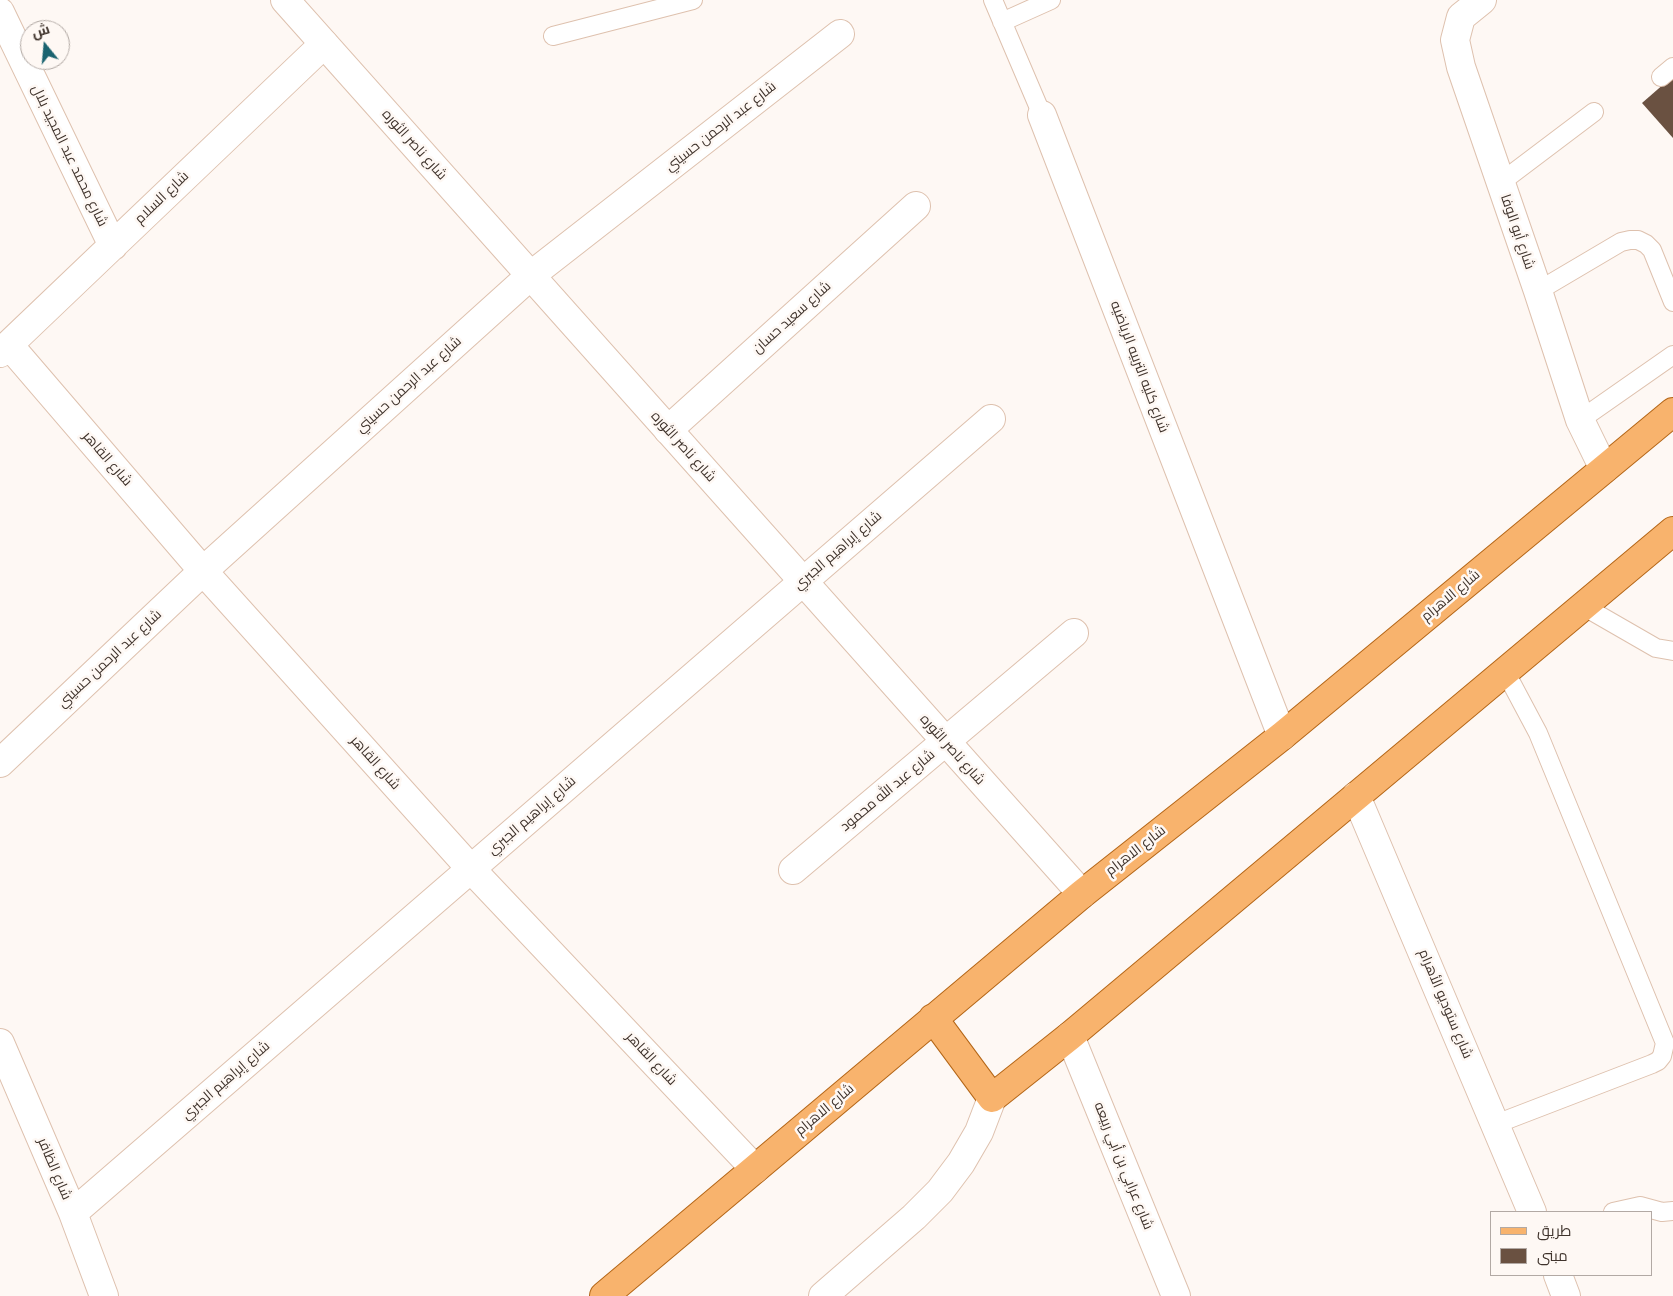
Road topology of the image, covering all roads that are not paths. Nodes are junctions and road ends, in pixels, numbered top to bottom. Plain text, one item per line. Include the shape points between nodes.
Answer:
1 (285, 0) edge
2 (693, 0) edge
3 (993, 0) edge
4 (1050, 0) edge
5 (1482, 0) edge
6 (0, 12) edge
7 (1002, 22) junction
8 (840, 34) dead end
9 (553, 36) dead end
10 (324, 44) junction
11 (1594, 112) dead end
12 (1042, 115) joint
13 (1500, 183) junction
14 (916, 206) dead end
15 (113, 246) junction
16 (530, 276) junction
17 (1538, 291) junction
18 (1673, 302) edge
19 (4, 349) edge
20 (1673, 355) edge
21 (1673, 412) edge
22 (991, 419) dead end
23 (1580, 420) junction
24 (668, 430) junction
25 (1604, 468) junction
26 (1673, 531) edge
27 (203, 571) junction
28 (803, 582) junction
29 (1583, 606) junction
30 (1074, 633) dead end
31 (1673, 651) edge
32 (1505, 671) junction
33 (1282, 736) junction
34 (946, 743) junction
35 (0, 763) edge
36 (1356, 796) junction
37 (471, 869) junction
38 (793, 870) dead end
39 (1082, 894) junction
40 (933, 1018) junction
41 (1070, 1036) junction
42 (0, 1043) edge
43 (992, 1098) junction
44 (1496, 1124) junction
45 (755, 1169) junction
46 (1532, 1211) edge
47 (1618, 1211) edge
48 (1673, 1211) edge
49 (73, 1214) junction
50 (1558, 1276) edge
51 (104, 1296) edge
52 (604, 1296) edge
53 (823, 1296) edge
54 (1176, 1296) edge
55 (1566, 1296) edge

1 - 10 street, شارع ناصر الثوره
2 - 9 lane
3 - 7 lane, شارع كليه التربيه الرياضيه
4 - 7 lane
5 - 13 street, شارع أبو الوفا via 1461,17 1455,40
6 - 15 street, شارع محمد عبد المجيد بلال
7 - 12 lane, شارع كليه التربيه الرياضيه
8 - 16 street, شارع عبد الرحمن حسيني
10 - 15 street, شارع السلام
10 - 16 street, شارع ناصر الثوره
11 - 13 lane
12 - 33 street, شارع كليه التربيه الرياضيه
13 - 17 street, شارع أبو الوفا
14 - 24 street, شارع سعيد حسان
15 - 19 street, شارع السلام
16 - 24 street, شارع ناصر الثوره
16 - 27 street, شارع عبد الرحمن حسيني
17 - 18 lane via 1621,242 1638,240 1652,250
17 - 23 street, شارع أبو الوفا
19 - 27 street, شارع القاهر
20 - 23 lane
21 - 25 main road, شارع الاهرام
22 - 28 street, شارع إبراهيم الجبري
23 - 25 street, شارع أبو الوفا
24 - 28 street, شارع ناصر الثوره
25 - 33 main road, شارع الاهرام
26 - 29 main road
27 - 35 street, شارع عبد الرحمن حسيني
27 - 37 street, شارع القاهر
28 - 34 street, شارع ناصر الثوره
28 - 37 street, شارع إبراهيم الجبري
29 - 31 lane via 1656,648
29 - 32 main road
30 - 34 street, شارع عبد الله محمود
32 - 36 main road
32 - 44 lane via 1538,733 1665,1043 1665,1050 1658,1061
33 - 39 main road, شارع الاهرام
34 - 38 street, شارع عبد الله محمود
34 - 39 street, شارع ناصر الثوره
36 - 41 main road
36 - 44 street, شارع ستوديو الأهرام
37 - 45 street, شارع القاهر
37 - 49 street, شارع إبراهيم الجبري
39 - 40 main road, شارع الاهرام
40 - 43 main road
40 - 45 main road, شارع الاهرام
41 - 43 main road
41 - 54 street, شارع عرابي بن أبي ربيعه
42 - 49 street, شارع الظافر
43 - 53 street via 979,1132 940,1192
44 - 46 street, شارع ستوديو الأهرام
45 - 52 main road, شارع الاهرام
47 - 48 lane via 1640,1206 1662,1212
49 - 51 street, شارع الظافر
50 - 55 street

